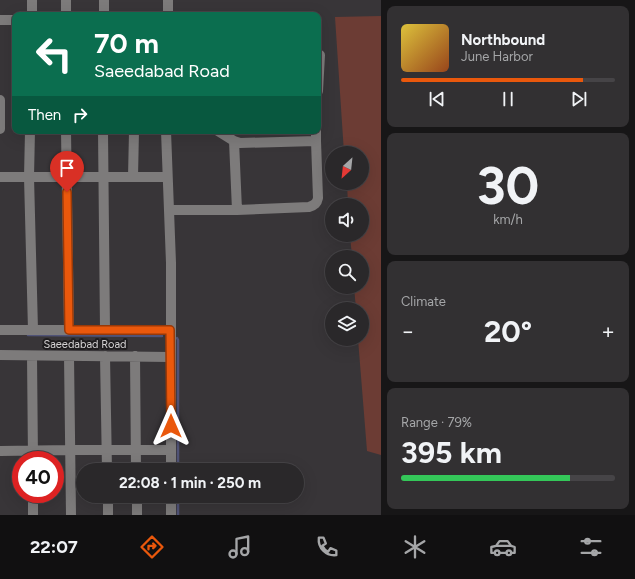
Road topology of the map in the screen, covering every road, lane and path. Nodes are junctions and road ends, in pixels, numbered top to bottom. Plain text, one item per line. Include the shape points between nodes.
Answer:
1 (32, 0) edge
2 (66, 0) edge
3 (104, 0) edge
4 (168, 0) edge
5 (32, 12) edge
6 (66, 12) edge
7 (104, 12) edge
8 (168, 12) edge
9 (0, 20) edge
10 (12, 20) edge
11 (0, 100) edge
12 (0, 129) edge
13 (30, 134) edge
14 (66, 134) edge
15 (104, 134) edge
16 (134, 134) edge
17 (166, 134) edge
18 (223, 134) edge
19 (316, 136) edge
20 (234, 141) junction
21 (29, 176) junction
22 (0, 177) edge
23 (67, 177) junction
24 (103, 177) junction
25 (133, 177) junction
26 (167, 177) junction
27 (169, 210) junction
28 (237, 210) junction
29 (0, 330) edge
30 (33, 330) junction
31 (69, 330) junction
32 (105, 330) junction
33 (170, 330) junction
34 (0, 355) edge
35 (32, 356) junction
36 (69, 356) junction
37 (105, 356) junction
38 (135, 356) junction
39 (170, 357) junction
40 (70, 450) junction
41 (107, 450) junction
42 (136, 450) junction
43 (171, 450) junction
44 (0, 451) edge
45 (33, 451) edge
46 (63, 451) edge
47 (12, 452) edge
48 (107, 463) edge
49 (136, 463) edge
50 (171, 463) edge
51 (33, 503) edge
52 (108, 503) edge
53 (137, 503) edge
54 (171, 503) edge
55 (33, 515) edge
56 (71, 515) edge
57 (108, 515) edge
58 (137, 515) edge
59 (171, 515) edge

1 - 5 street
2 - 6 street
3 - 7 street
4 - 8 street
9 - 10 street
11 - 12 street
13 - 21 street
14 - 23 street
15 - 24 street
16 - 25 street
17 - 26 street
18 - 20 street
19 - 20 street
19 - 28 street via 317,203 309,207
20 - 28 street
21 - 22 street
21 - 23 street
21 - 30 street
23 - 24 street
23 - 31 street
24 - 25 street
24 - 32 street
25 - 26 street
26 - 27 street
27 - 28 street
27 - 33 street
29 - 30 street, Saeedabad Road
30 - 31 street, Saeedabad Road
31 - 32 street, Saeedabad Road
32 - 33 street, Saeedabad Road
33 - 39 street
34 - 35 street, Saeedabad Road
35 - 36 street, Saeedabad Road
35 - 45 street
36 - 37 street, Saeedabad Road
36 - 40 street
37 - 38 street, Saeedabad Road
37 - 41 street
38 - 39 street, Saeedabad Road
38 - 42 street
39 - 43 street
40 - 41 street
40 - 46 street
40 - 56 street
41 - 42 street
41 - 48 street
42 - 43 street
42 - 49 street
43 - 50 street
44 - 47 street
51 - 55 street
52 - 57 street
53 - 58 street
54 - 59 street

